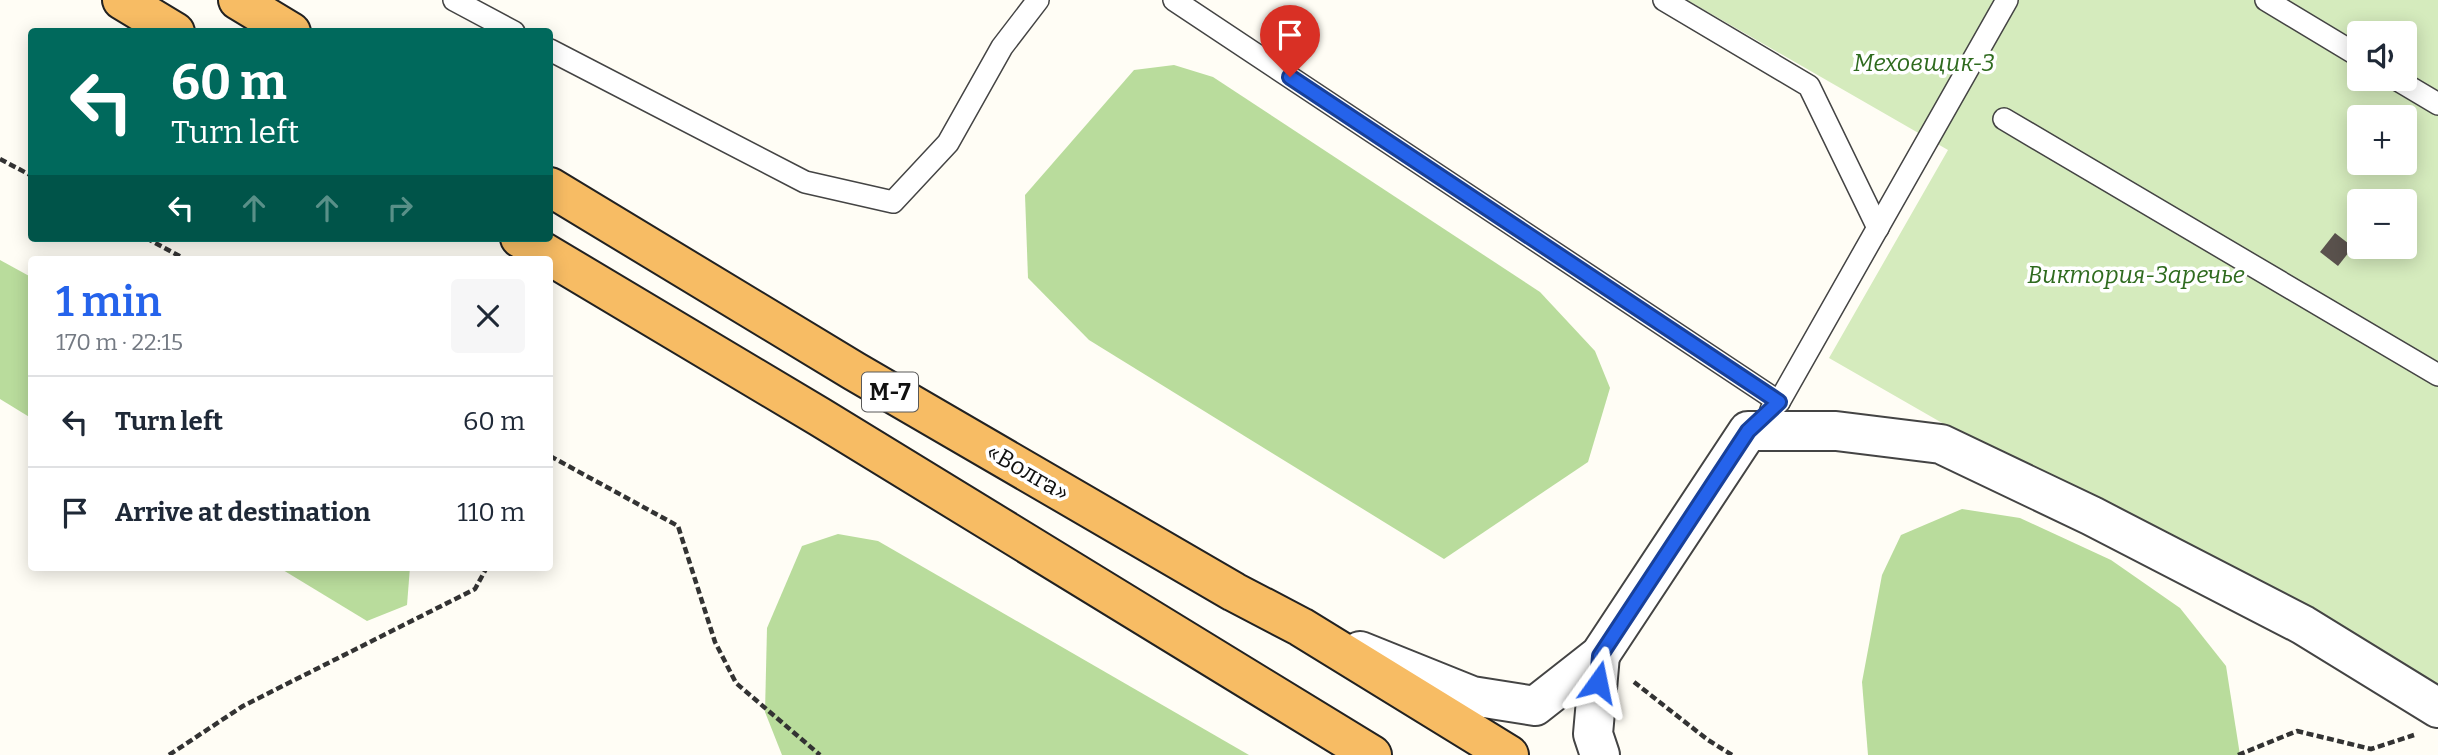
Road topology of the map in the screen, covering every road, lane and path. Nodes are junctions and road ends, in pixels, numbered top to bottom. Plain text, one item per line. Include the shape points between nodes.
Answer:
1 (122, 0) edge
2 (238, 0) edge
3 (454, 0) edge
4 (1038, 0) edge
5 (1174, 0) edge
6 (1664, 0) edge
7 (2007, 0) edge
8 (2266, 0) edge
9 (168, 28) edge
10 (284, 28) edge
11 (506, 28) edge
12 (2347, 49) edge
13 (553, 52) edge
14 (2416, 91) edge
15 (2438, 104) edge
16 (2004, 119) dead end
17 (0, 159) edge
18 (28, 174) edge
19 (553, 189) edge
20 (1878, 228) junction
21 (153, 242) edge
22 (527, 242) edge
23 (179, 256) edge
24 (550, 256) edge
25 (553, 258) edge
26 (2438, 375) edge
27 (1779, 402) junction
28 (1748, 431) junction
29 (553, 460) edge
30 (485, 571) edge
31 (1301, 627) junction
32 (1600, 656) junction
33 (2431, 720) edge
34 (169, 755) edge
35 (820, 755) edge
36 (1372, 755) edge
37 (1509, 755) edge
38 (1600, 755) edge
39 (1732, 755) edge
40 (2238, 755) edge

1 - 9 highway
2 - 10 highway
3 - 11 lane
4 - 13 lane via 1002,47 948,143 893,202 805,182
5 - 27 lane
6 - 20 lane via 1809,86
7 - 20 lane
8 - 12 lane
14 - 15 lane
16 - 26 lane
17 - 18 path
19 - 31 highway, «Волга» / М-7 via 854,371
20 - 27 lane
21 - 23 path
22 - 24 highway, М-7
25 - 36 highway, М-7
27 - 28 lane
28 - 32 street
28 - 33 street via 1836,431 1941,444 2303,625
29 - 35 path via 678,526 715,642 736,683
30 - 34 path via 475,589 243,706
31 - 32 street via 1472,696 1535,706
31 - 37 highway, «Волга» / М-7
32 - 38 street via 1593,734
32 - 39 path
33 - 40 path via 2371,749 2297,731

